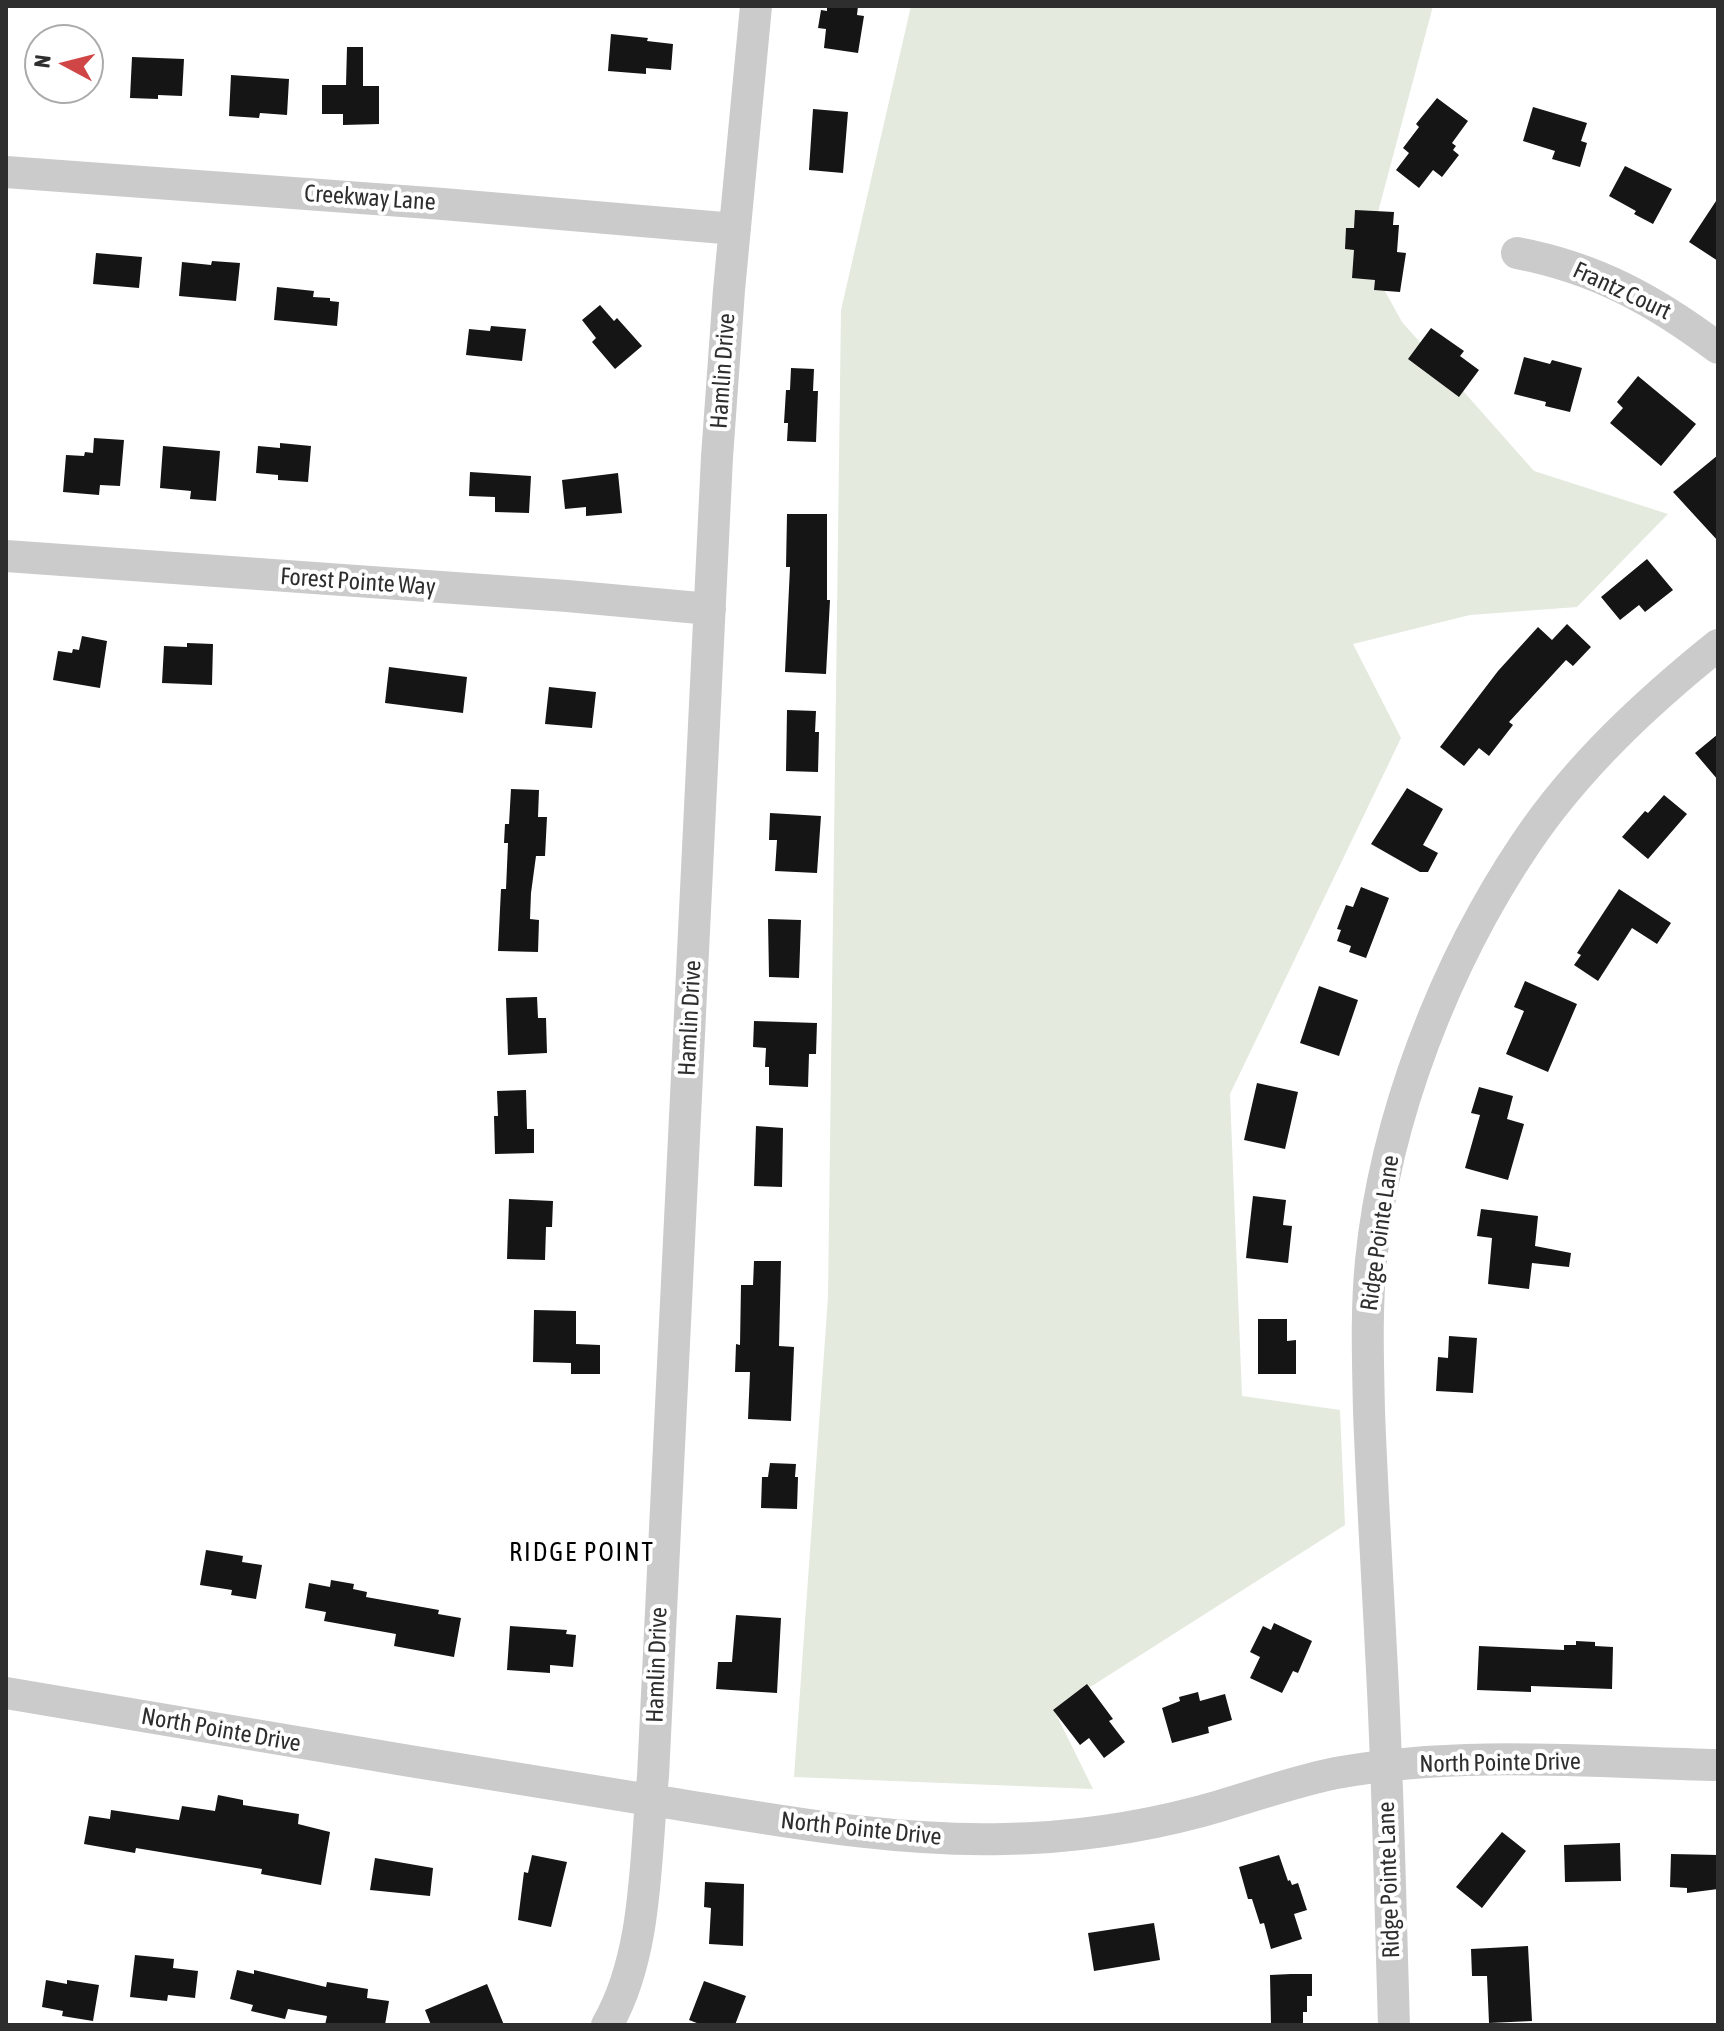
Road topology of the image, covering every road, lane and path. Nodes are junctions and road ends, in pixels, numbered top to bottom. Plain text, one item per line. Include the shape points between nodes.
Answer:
1 (756, 6) edge
2 (6, 172) edge
3 (735, 229) junction
4 (1517, 253) dead end
5 (1718, 348) edge
6 (6, 556) edge
7 (710, 609) junction
8 (1718, 645) edge
9 (6, 1693) edge
10 (1718, 1765) edge
11 (1386, 1766) junction
12 (650, 1800) junction
13 (607, 2025) edge
14 (1394, 2025) edge

1 - 3 street, Hamlin Drive
2 - 3 street, Creekway Lane
3 - 7 street, Hamlin Drive
4 - 5 street, Frantz Court via 1596,274 1644,297
6 - 7 street, Forest Pointe Way
7 - 12 street, Hamlin Drive
8 - 11 street, Ridge Pointe Lane via 1628,724 1527,841 1456,968 1402,1111 1381,1194 1367,1327
9 - 12 street, North Pointe Drive
10 - 11 street, North Pointe Drive via 1513,1759
11 - 12 street, North Pointe Drive via 1333,1774 1132,1827 1005,1839 842,1831
11 - 14 street, Ridge Pointe Lane
12 - 13 street, Hamlin Drive via 637,1946

